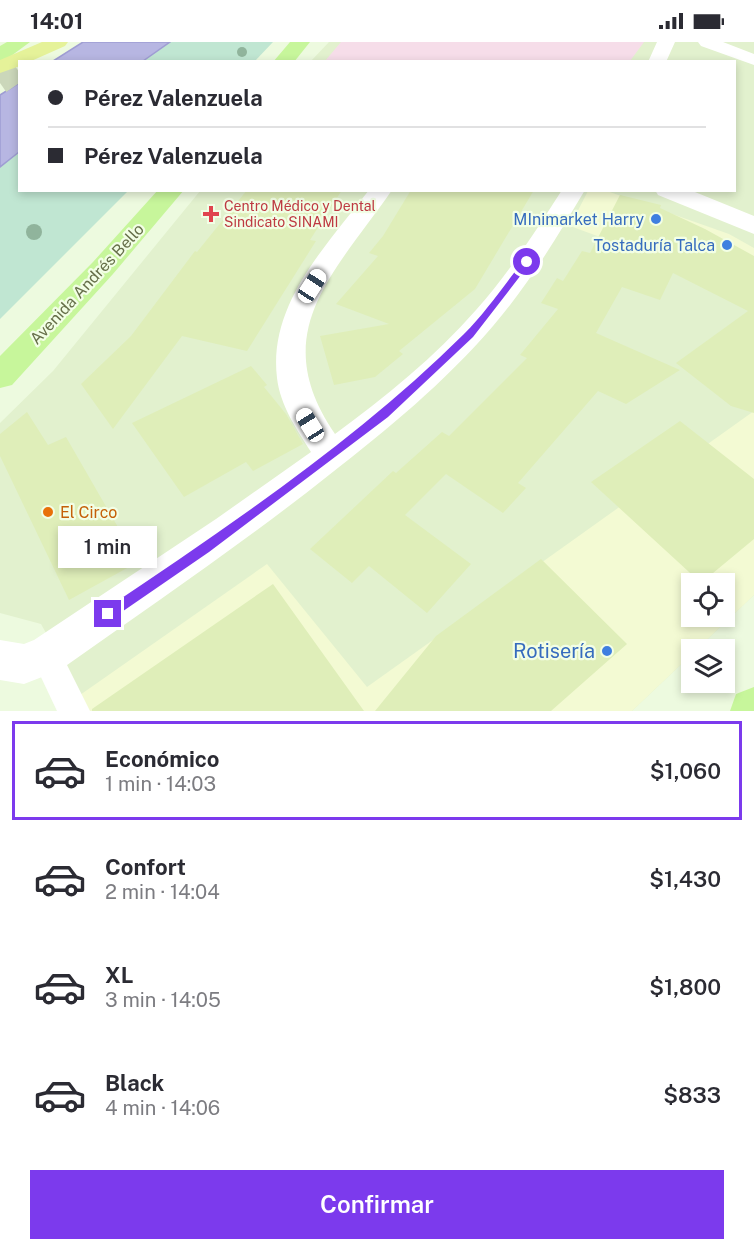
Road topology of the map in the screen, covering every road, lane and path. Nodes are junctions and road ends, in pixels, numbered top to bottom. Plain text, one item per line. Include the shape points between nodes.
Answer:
1 (20, 42) edge
2 (58, 42) edge
3 (68, 42) edge
4 (300, 42) edge
5 (666, 42) edge
6 (707, 42) edge
7 (0, 55) edge
8 (38, 60) edge
9 (285, 60) edge
10 (658, 60) edge
11 (754, 60) edge
12 (0, 68) edge
13 (18, 71) edge
14 (0, 81) edge
15 (170, 192) edge
16 (380, 192) edge
17 (573, 192) edge
18 (673, 192) edge
19 (754, 226) edge
20 (0, 376) edge
21 (332, 455) junction
22 (46, 656) junction
23 (0, 660) edge
24 (74, 711) edge

1 - 7 main road
2 - 12 highway
3 - 8 highway
4 - 9 main road
5 - 10 street
6 - 11 street
13 - 14 highway
15 - 20 main road, Avenida Andrés Bello
16 - 21 street via 312,286 291,339 294,393 303,414
17 - 21 street via 512,284 469,335 384,414
18 - 19 street
21 - 22 street via 205,548
22 - 23 street via 24,664
22 - 24 street

